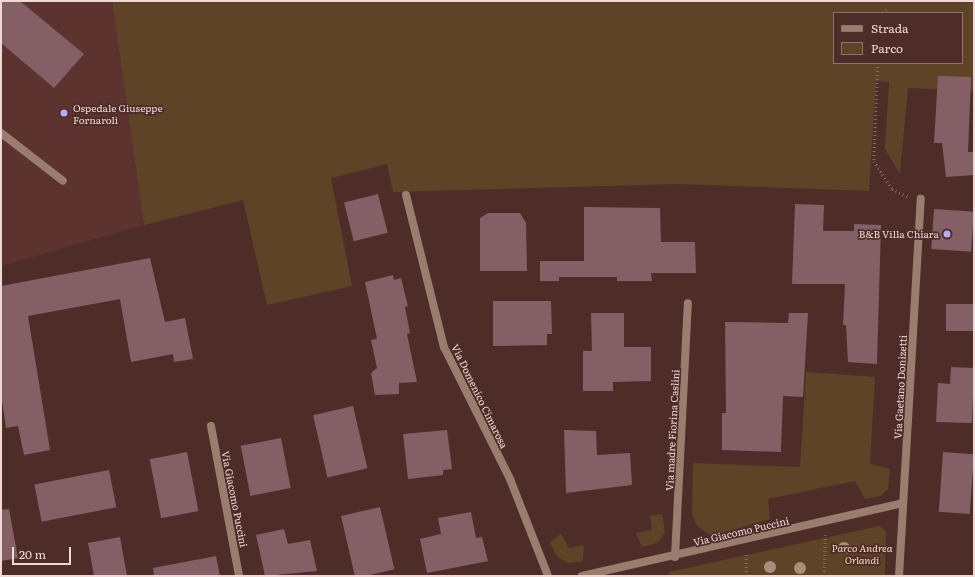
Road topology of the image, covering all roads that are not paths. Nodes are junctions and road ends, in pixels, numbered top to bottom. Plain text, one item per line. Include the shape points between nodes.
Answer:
1 (1, 133) edge
2 (63, 181) dead end
3 (406, 195) dead end
4 (921, 199) road end
5 (688, 304) dead end
6 (211, 426) dead end
7 (903, 503) junction
8 (675, 557) junction
9 (239, 576) edge
10 (548, 576) edge
11 (582, 576) edge
12 (899, 576) edge

1 - 2 street
3 - 10 street, Via Domenico Cimarosa via 444,347 510,479
4 - 7 street, Via Gaetano Donizetti
5 - 8 street, Via madre Fiorina Caslini
6 - 9 street, Via Giacomo Puccini
7 - 8 street, Via Giacomo Puccini
7 - 12 street, Via Gaetano Donizetti
8 - 11 street, Via Giacomo Puccini

